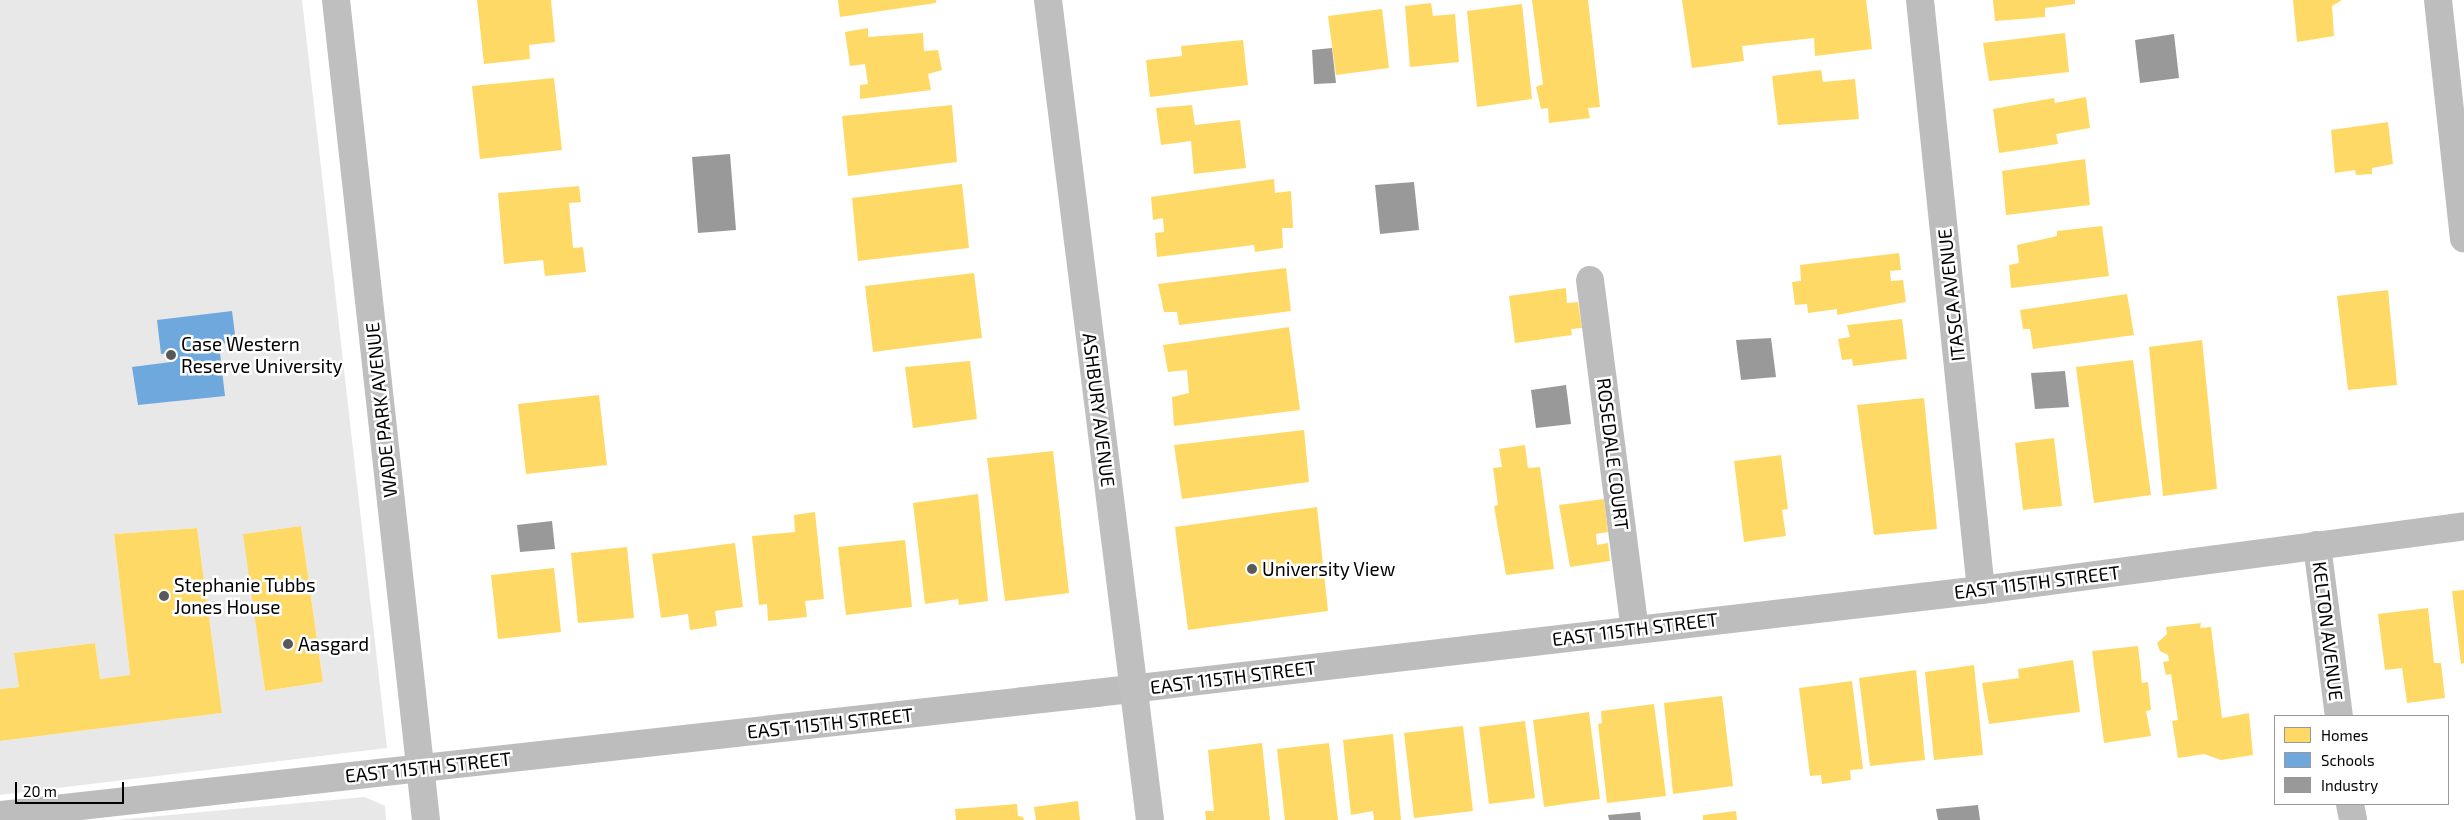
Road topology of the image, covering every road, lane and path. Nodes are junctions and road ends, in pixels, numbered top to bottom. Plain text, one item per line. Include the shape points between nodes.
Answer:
1 (336, 0) edge
2 (1048, 0) edge
3 (1920, 0) edge
4 (2438, 0) edge
5 (2464, 239) edge
6 (1590, 280) dead end
7 (2464, 526) edge
8 (2317, 545) junction
9 (1981, 590) junction
10 (1635, 629) junction
11 (1135, 688) junction
12 (2339, 715) edge
13 (420, 769) junction
14 (2350, 805) edge
15 (0, 815) edge
16 (426, 820) edge
17 (1150, 820) edge
18 (2353, 820) edge

1 - 13 street, WADE PARK AVENUE
2 - 11 street, ASHBURY AVENUE
3 - 9 street, ITASCA AVENUE
4 - 5 street
6 - 10 street, ROSEDALE COURT
7 - 8 street, EAST 115TH STREET
8 - 9 street, EAST 115TH STREET
8 - 12 street, KELTON AVENUE
9 - 10 street, EAST 115TH STREET
10 - 11 street, EAST 115TH STREET
11 - 13 street, EAST 115TH STREET
11 - 17 street, ASHBURY AVENUE
13 - 15 street, EAST 115TH STREET
13 - 16 street, WADE PARK AVENUE
14 - 18 street

